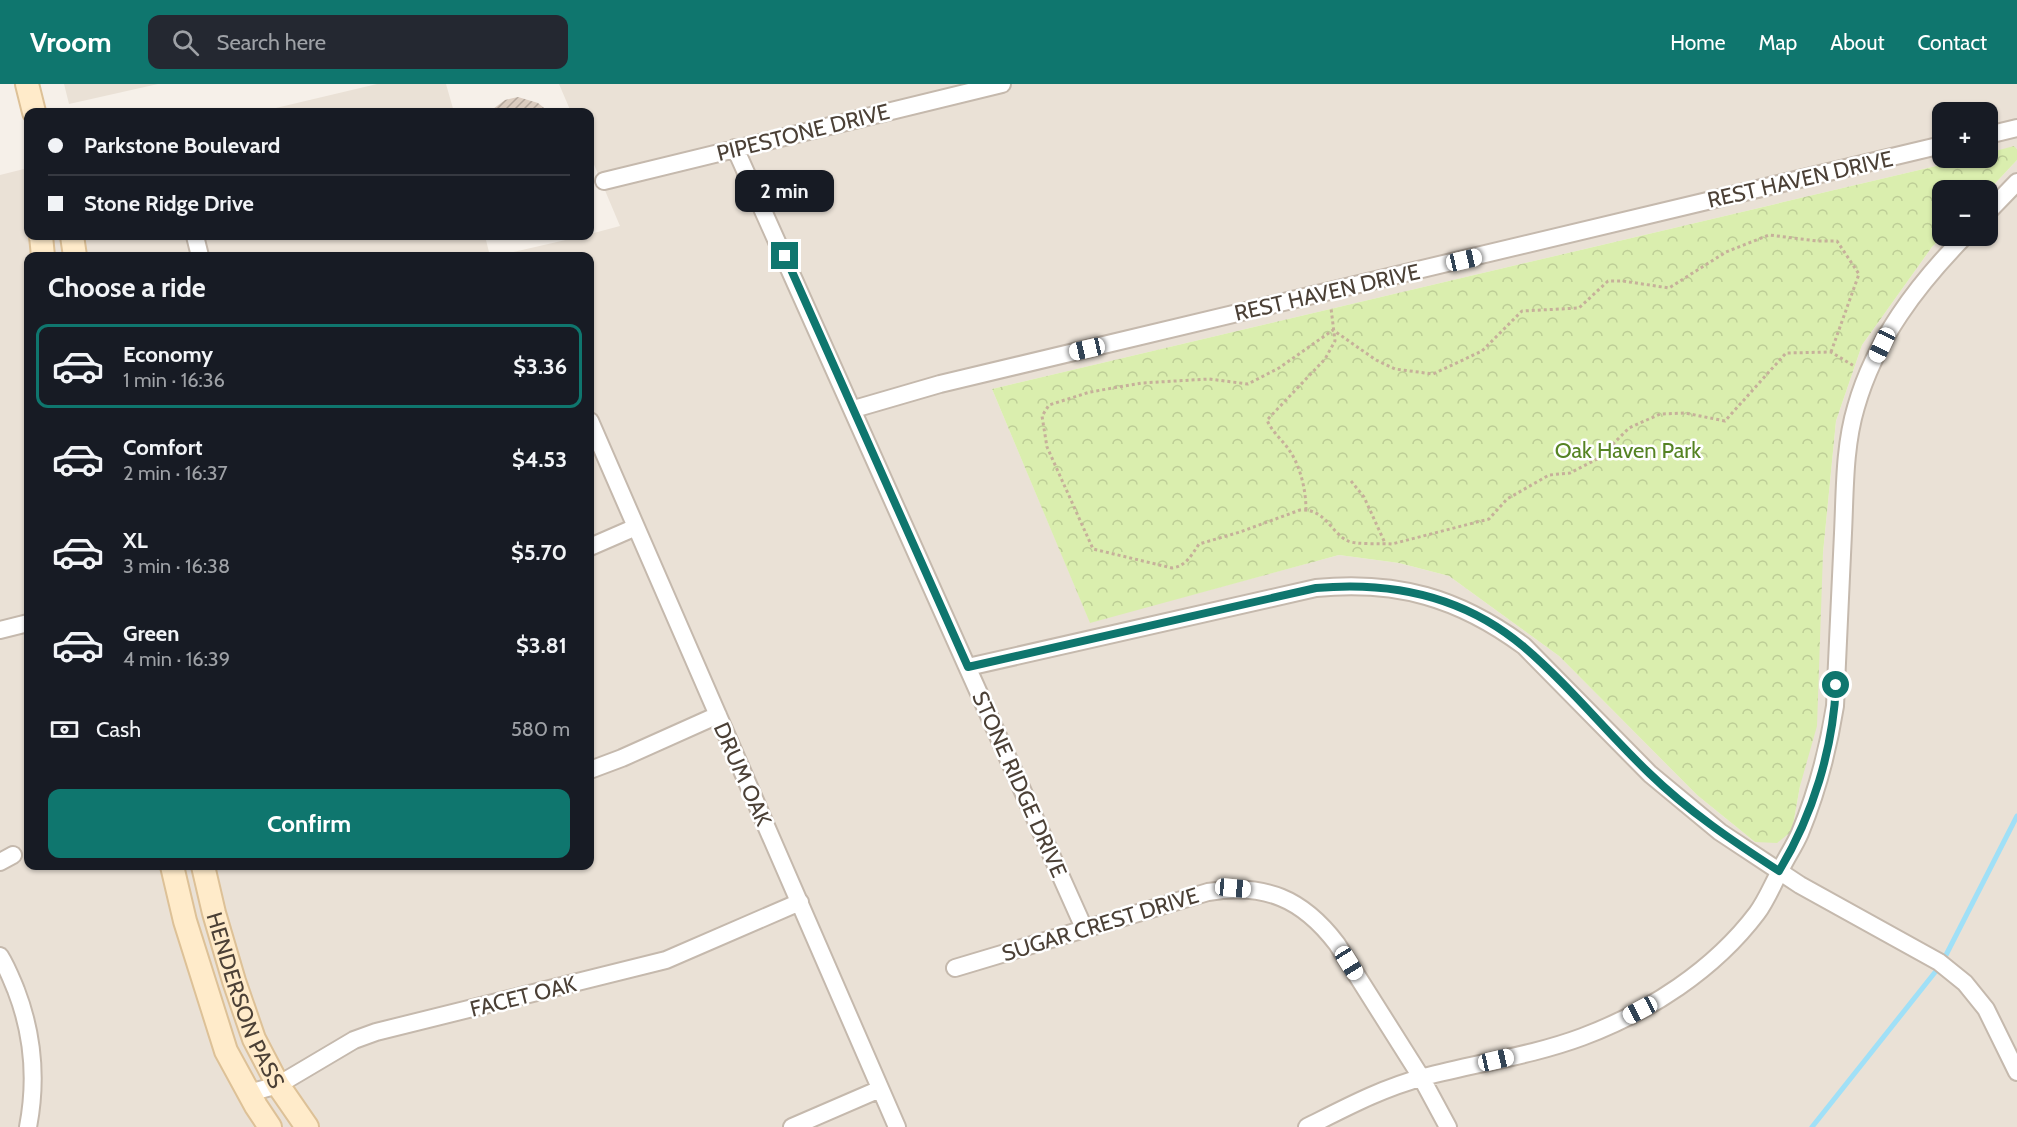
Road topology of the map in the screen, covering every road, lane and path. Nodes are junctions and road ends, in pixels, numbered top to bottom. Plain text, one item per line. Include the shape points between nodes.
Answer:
1 (27, 84) edge
2 (1002, 84) edge
3 (33, 108) edge
4 (2017, 128) edge
5 (1998, 133) edge
6 (735, 147) junction
7 (1932, 147) edge
8 (604, 181) dead end
9 (2017, 182) edge
10 (1998, 202) edge
11 (1955, 246) edge
12 (1328, 292) junction
13 (1334, 330) junction
14 (1831, 352) junction
15 (1868, 374) junction
16 (854, 409) junction
17 (594, 430) edge
18 (1351, 481) dead end
19 (1306, 510) junction
20 (636, 527) junction
21 (1385, 543) junction
22 (594, 545) edge
23 (24, 624) edge
24 (0, 630) edge
25 (968, 667) junction
26 (718, 715) junction
27 (594, 768) edge
28 (173, 870) edge
29 (204, 870) edge
30 (1779, 871) junction
31 (800, 902) junction
32 (1084, 928) junction
33 (0, 956) edge
34 (955, 968) dead end
35 (2017, 1072) edge
36 (1421, 1077) junction
37 (278, 1084) junction
38 (880, 1089) junction
39 (249, 1093) junction
40 (28, 1127) edge
41 (270, 1127) edge
42 (307, 1127) edge
43 (792, 1127) edge
44 (897, 1127) edge
45 (1307, 1127) edge
46 (1448, 1127) edge

1 - 3 street
2 - 6 street, PIPESTONE DRIVE
4 - 5 street
6 - 8 street, PIPESTONE DRIVE
6 - 16 street, STONE RIDGE DRIVE
7 - 12 street, REST HAVEN DRIVE
9 - 10 street
11 - 15 street via 1910,298
12 - 13 path
12 - 16 street, REST HAVEN DRIVE via 940,384
13 - 14 path via 1395,369 1433,374 1482,351 1522,311 1579,308 1608,281 1669,288 1726,252 1769,235 1837,242 1859,274
13 - 19 path via 1335,340 1325,359 1267,420 1289,450 1306,492
13 - 19 path via 1248,384 1209,379 1142,383 1090,392 1049,405 1042,416 1047,447 1071,505 1093,549 1104,553 1179,567 1199,544
14 - 15 path
14 - 21 path via 1786,353 1725,421 1685,413 1660,414 1629,428 1590,463 1570,473 1549,475 1507,499 1489,519
15 - 30 street via 1856,407 1848,454 1835,706 1829,740 1800,833
16 - 25 street, STONE RIDGE DRIVE
17 - 20 street, DRUM OAK
18 - 21 path via 1364,497
19 - 21 path via 1320,515 1348,541
20 - 22 street
20 - 26 street, DRUM OAK
23 - 24 street
25 - 30 street via 1316,588 1372,585 1426,595 1478,616 1524,646 1650,774 1720,832
25 - 32 street, STONE RIDGE DRIVE
26 - 27 street
26 - 31 street, DRUM OAK
28 - 39 street, HENDERSON PASS via 226,1051
29 - 37 street, HENDERSON PASS via 254,1039
30 - 35 street via 1939,962 1965,983 1990,1016
30 - 36 street via 1758,912 1729,946 1659,1000 1581,1038
31 - 37 street, FACET OAK via 666,960 376,1032 354,1040
31 - 38 street, DRUM OAK
32 - 34 street, SUGAR CREST DRIVE
32 - 36 street, SUGAR CREST DRIVE via 1233,888 1281,897 1322,924
33 - 40 street via 25,1014 30,1041 33,1068
36 - 45 street via 1369,1096
36 - 46 street, SUGAR CREST DRIVE
37 - 39 street, FACET OAK
37 - 42 street, HENDERSON PASS
38 - 43 street
38 - 44 street, DRUM OAK
39 - 41 street, HENDERSON PASS

